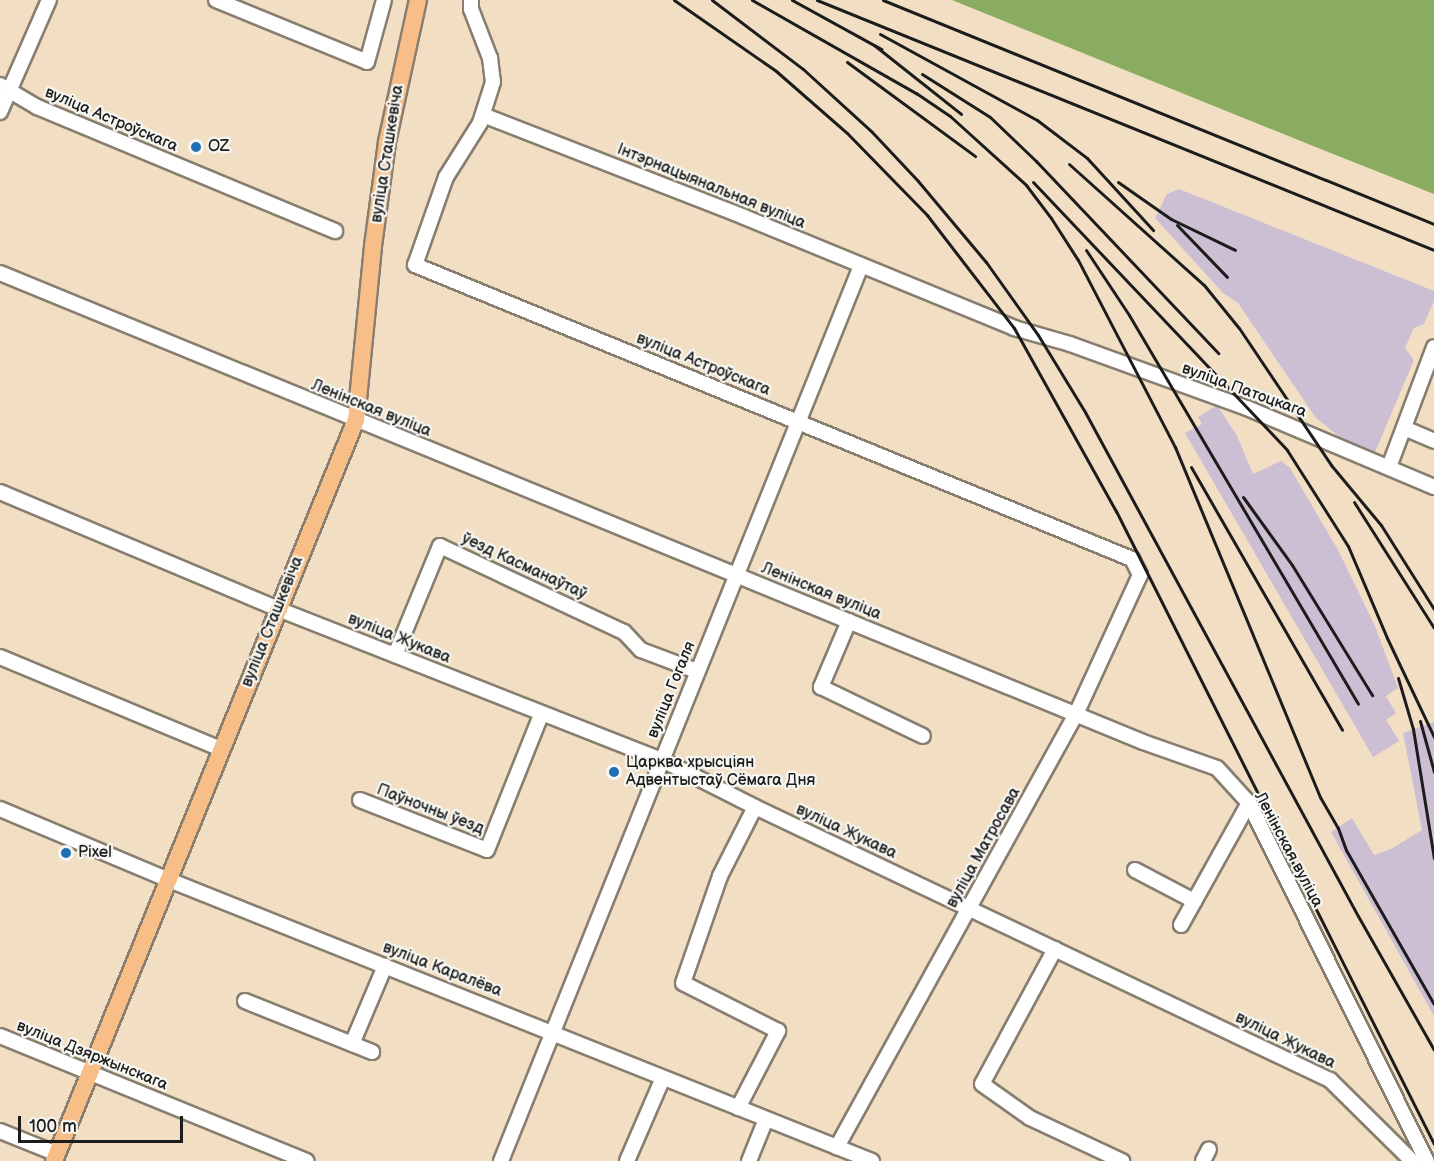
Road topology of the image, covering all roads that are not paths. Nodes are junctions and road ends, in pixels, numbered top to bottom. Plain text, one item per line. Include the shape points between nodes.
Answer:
1 (49, 0) edge
2 (216, 0) edge
3 (384, 0) edge
4 (418, 0) edge
5 (471, 0) edge
6 (4, 88) edge
7 (0, 112) edge
8 (483, 115) junction
9 (335, 231) dead end
10 (861, 266) junction
11 (0, 273) edge
12 (1038, 335) joint
13 (1434, 346) edge
14 (356, 420) junction
15 (799, 422) junction
16 (1404, 428) junction
17 (1434, 441) edge
18 (1389, 467) junction
19 (1434, 487) edge
20 (0, 492) edge
21 (1132, 559) joint
22 (736, 576) junction
23 (278, 609) junction
24 (849, 621) junction
25 (395, 655) junction
26 (0, 657) edge
27 (697, 671) junction
28 (541, 714) junction
29 (1076, 714) junction
30 (923, 736) dead end
31 (221, 749) junction
32 (662, 760) junction
33 (360, 800) dead end
34 (1249, 803) junction
35 (755, 807) junction
36 (0, 809) edge
37 (1135, 870) dead end
38 (169, 880) junction
39 (1194, 901) junction
40 (970, 909) junction
41 (1181, 925) dead end
42 (1054, 949) junction
43 (385, 966) junction
44 (245, 1001) dead end
45 (553, 1031) junction
46 (0, 1036) edge
47 (352, 1044) junction
48 (372, 1052) dead end
49 (91, 1074) junction
50 (663, 1077) junction
51 (738, 1108) junction
52 (766, 1119) junction
53 (0, 1131) edge
54 (837, 1147) junction
55 (55, 1158) edge
56 (306, 1161) edge
57 (501, 1161) edge
58 (627, 1161) edge
59 (749, 1161) edge
60 (872, 1161) edge
61 (1122, 1161) edge
62 (1412, 1161) edge
63 (1427, 1161) edge

1 - 6 street
2 - 3 street via 368,62
4 - 14 main road, вуліца Сташкевіча via 387,142
5 - 8 street via 490,58 493,82
6 - 7 street
6 - 9 street, вуліца Астроўскага via 37,107
8 - 10 street, Інтэрнацыянальная вуліца
8 - 15 street, вуліца Астроўскага via 447,177 415,265
10 - 12 street, Інтэрнацыянальная вуліца
10 - 15 street, вуліца Гогаля
11 - 14 street, Ленінская вуліца
12 - 18 street, вуліца Патоцкага via 1247,408
13 - 16 street
14 - 22 street, Ленінская вуліца
14 - 23 main road, вуліца Сташкевіча
15 - 21 street, вуліца Астроўскага
15 - 22 street, вуліца Гогаля
16 - 17 street
16 - 18 street
18 - 19 street, вуліца Патоцкага
20 - 23 street, вуліца Жукава
21 - 29 street, вуліца Матросава via 1140,575
22 - 24 street, Ленінская вуліца
22 - 27 street, вуліца Гогаля
23 - 25 street, вуліца Жукава
23 - 31 main road, вуліца Сташкевіча
24 - 29 street, Ленінская вуліца
24 - 30 street via 821,687
25 - 27 street, ўезд Касманаўтаў via 440,546 624,632 641,650
25 - 28 street, вуліца Жукава
26 - 31 street
27 - 32 street, вуліца Гогаля
28 - 32 street, вуліца Жукава
28 - 33 street, Паўночны ўезд via 487,850
29 - 34 street, Ленінская вуліца via 1217,768
29 - 40 street, вуліца Матросава
31 - 38 main road, вуліца Сташкевіча
32 - 35 street, вуліца Жукава
32 - 45 street, вуліца Гогаля
34 - 39 street
34 - 63 street, Ленінская вуліца
35 - 40 street, вуліца Жукава
35 - 51 street via 720,876 683,983 778,1031
36 - 38 street, вуліца Каралёва
37 - 39 street
38 - 43 street, вуліца Каралёва
38 - 49 main road, вуліца Сташкевіча
39 - 41 street
40 - 42 street, вуліца Жукава
40 - 54 street, вуліца Матросава
42 - 61 street via 982,1084 1030,1118
42 - 62 street, вуліца Жукава via 1330,1080
43 - 45 street, вуліца Каралёва
43 - 47 street
44 - 47 street
45 - 50 street, вуліца Каралёва
45 - 57 street, вуліца Гогаля
46 - 49 street, вуліца Дзяржынскага
47 - 48 street
49 - 55 main road, вуліца Сташкевіча
49 - 56 street, вуліца Дзяржынскага
50 - 51 street, вуліца Каралёва
50 - 58 street
51 - 52 street, вуліца Каралёва
52 - 54 street, вуліца Каралёва
52 - 59 street
53 - 55 street
54 - 60 street, вуліца Каралёва

